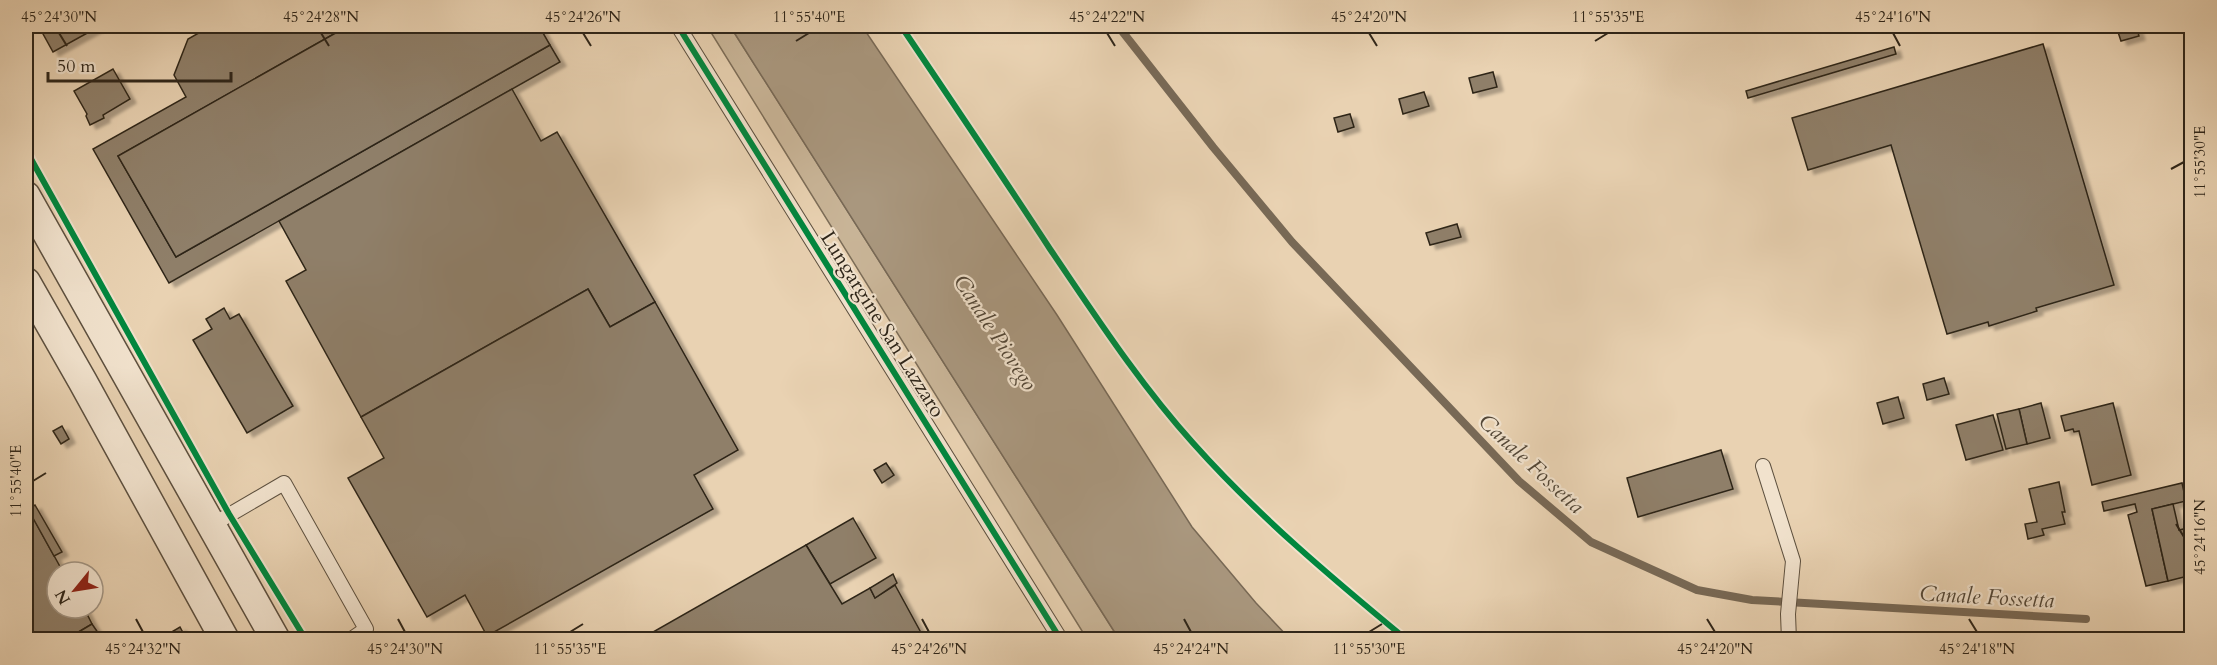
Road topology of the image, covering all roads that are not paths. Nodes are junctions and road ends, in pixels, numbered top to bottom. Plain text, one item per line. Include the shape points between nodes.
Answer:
1 (678, 26) edge
2 (26, 196) edge
3 (26, 282) edge
4 (119, 361) junction
5 (83, 382) junction
6 (1763, 466) dead end
7 (212, 525) junction
8 (225, 639) edge
9 (276, 639) edge
10 (350, 639) edge
11 (1061, 639) edge
12 (1790, 639) edge

1 - 11 lane, Lungargine San Lazzaro
2 - 4 street
3 - 5 street
4 - 5 street
4 - 7 street
5 - 8 street
6 - 12 lane via 1794,561 1788,614
7 - 9 street
7 - 10 lane via 284,483 366,629

